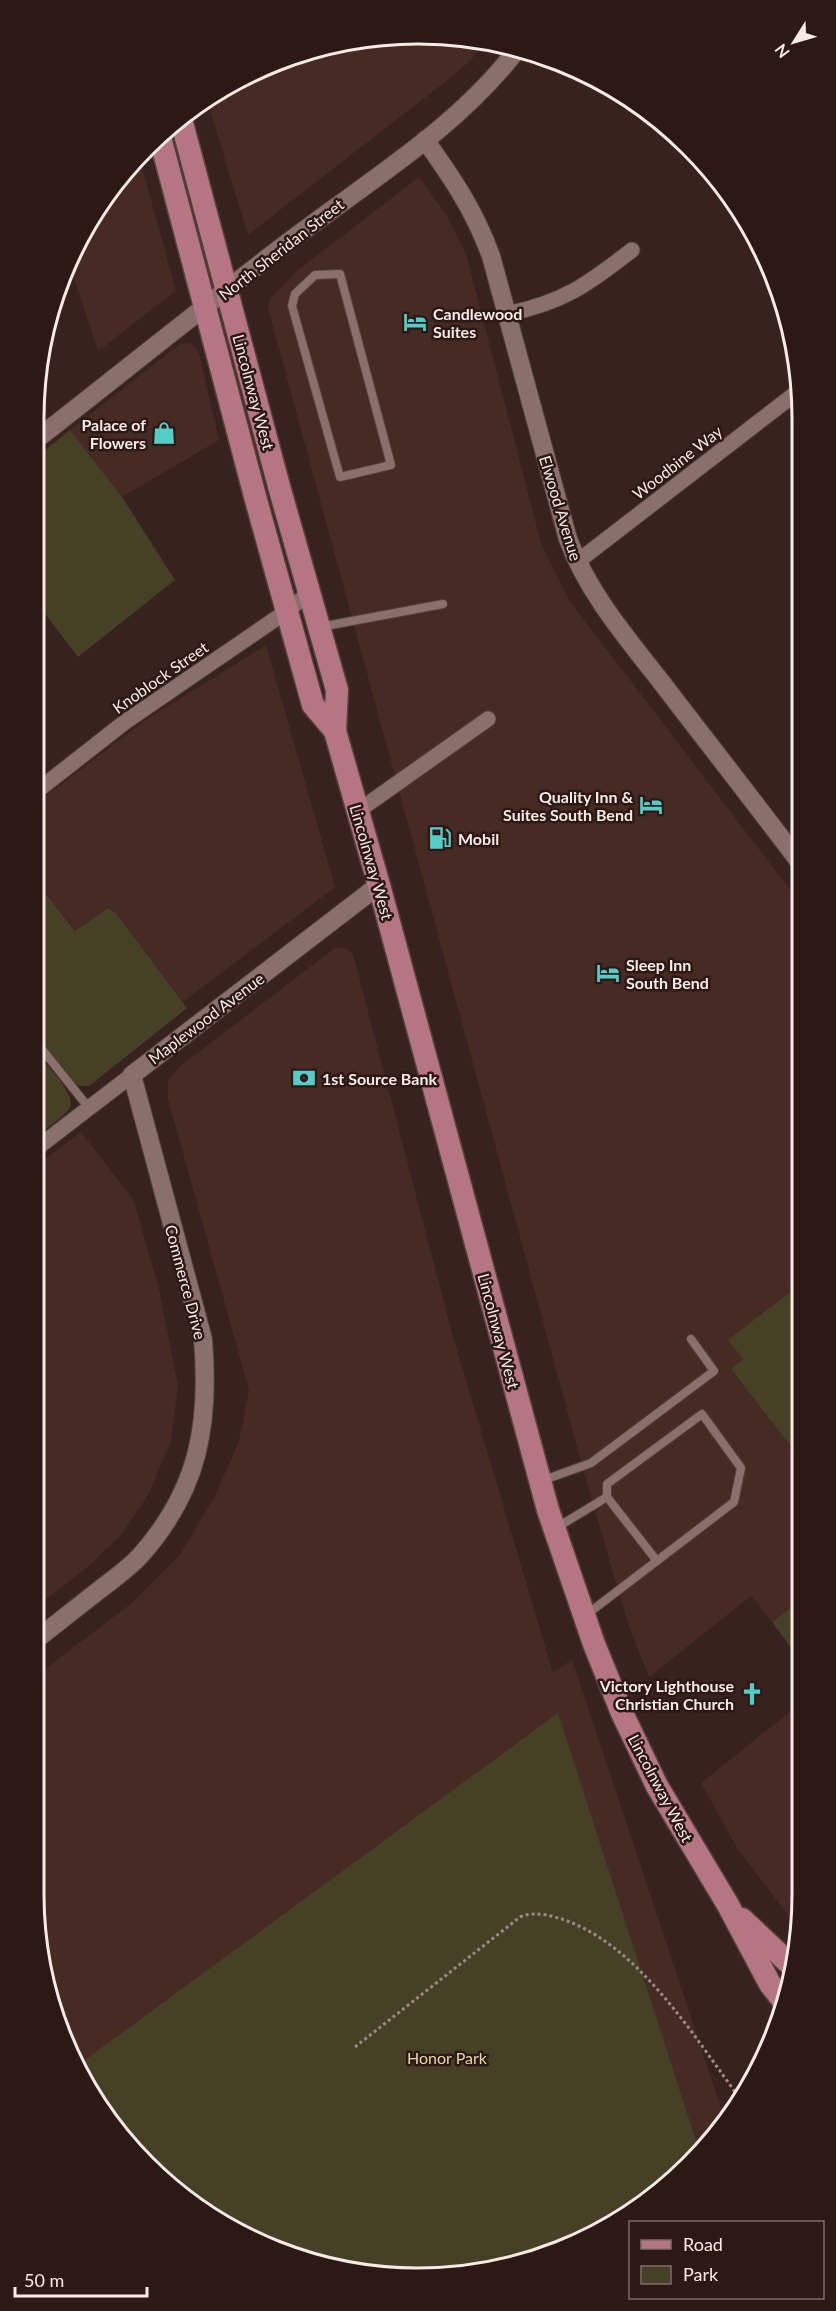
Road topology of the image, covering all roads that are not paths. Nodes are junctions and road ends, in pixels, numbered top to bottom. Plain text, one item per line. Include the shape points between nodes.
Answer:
1 (512, 55) edge
2 (183, 127) edge
3 (425, 140) junction
4 (162, 145) edge
5 (632, 250) dead end
6 (315, 275) joint
7 (227, 290) junction
8 (205, 308) junction
9 (507, 314) junction
10 (792, 396) edge
11 (44, 433) edge
12 (577, 562) junction
13 (309, 593) junction
14 (443, 604) dead end
15 (287, 611) junction
16 (319, 628) junction
17 (488, 719) dead end
18 (335, 731) junction
19 (44, 785) edge
20 (358, 811) junction
21 (792, 852) edge
22 (379, 885) junction
23 (44, 1052) edge
24 (132, 1075) junction
25 (89, 1108) junction
26 (44, 1143) edge
27 (691, 1339) dead end
28 (540, 1482) junction
29 (607, 1497) junction
30 (555, 1529) junction
31 (657, 1561) junction
32 (585, 1616) junction
33 (44, 1633) edge
34 (728, 1905) junction
35 (786, 1960) edge
36 (779, 1995) edge

1 - 3 street, North Sheridan Street via 485,88
2 - 7 main road, Lincolnway West
3 - 7 street, North Sheridan Street
3 - 9 street, Elwood Avenue via 466,199 480,227
4 - 8 main road, Lincolnway West
5 - 9 street via 569,295
6 - 6 lane via 295,294 292,306 340,477 392,465 340,274
7 - 8 street, North Sheridan Street
7 - 13 main road, Lincolnway West
8 - 11 street, North Sheridan Street
8 - 15 main road, Lincolnway West
9 - 12 street, Elwood Avenue
10 - 12 street, Woodbine Way
12 - 21 street, Elwood Avenue via 636,649
13 - 15 street, Knoblock Street
13 - 16 main road, Lincolnway West
14 - 16 lane
15 - 18 main road, Lincolnway West via 313,705
15 - 19 street, Knoblock Street via 125,722
16 - 18 main road, Lincolnway West via 337,690
17 - 20 street
18 - 20 main road, Lincolnway West
20 - 22 main road, Lincolnway West
22 - 24 street, Maplewood Avenue
22 - 28 main road, Lincolnway West
23 - 25 lane
24 - 25 street, Maplewood Avenue
24 - 33 street, Commerce Drive via 203,1339 205,1411 192,1471 163,1527 140,1557
25 - 26 street, Maplewood Avenue
27 - 28 lane via 714,1371 591,1463
28 - 30 main road, Lincolnway West
29 - 30 lane
29 - 31 lane
29 - 31 lane via 608,1484 702,1414 741,1467 734,1502
30 - 32 main road, Lincolnway West
31 - 32 lane
32 - 34 main road, Lincolnway West via 622,1713 657,1786
34 - 35 main road, Lincolnway West
34 - 36 main road, Lincolnway West

